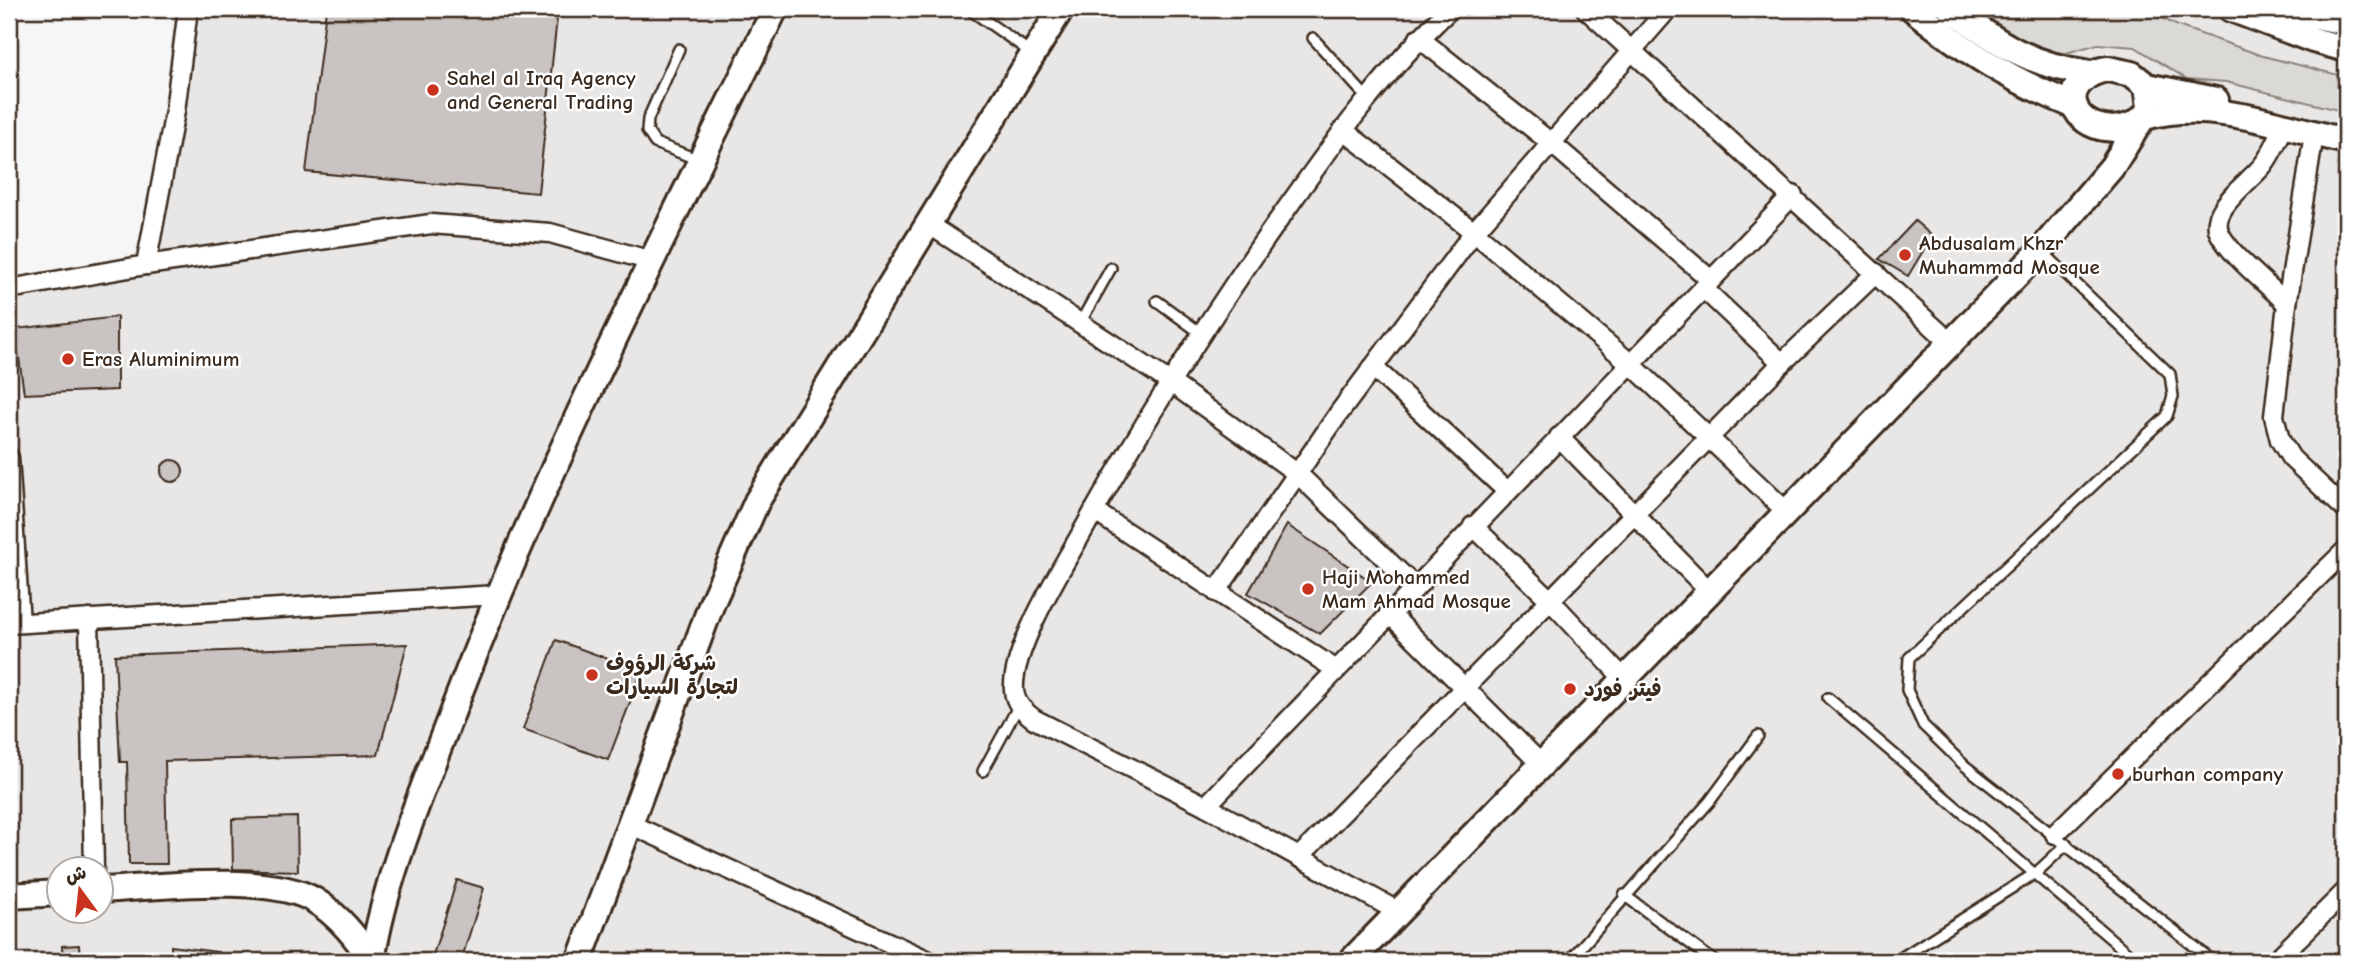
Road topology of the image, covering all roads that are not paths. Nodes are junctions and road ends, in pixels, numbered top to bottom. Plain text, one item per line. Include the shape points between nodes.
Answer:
1 (188, 9) edge
2 (775, 9) edge
3 (968, 9) edge
4 (1061, 9) edge
5 (1075, 9) edge
6 (1450, 9) edge
7 (1586, 9) edge
8 (1668, 9) edge
9 (1913, 9) edge
10 (1951, 9) edge
11 (2231, 9) edge
12 (2302, 9) edge
13 (2331, 9) edge
14 (2346, 16) edge
15 (1313, 38) dead end
16 (1419, 38) junction
17 (679, 49) dead end
18 (1633, 49) junction
19 (2346, 49) edge
20 (1032, 63) junction
21 (2090, 74) junction
22 (2147, 86) junction
23 (1368, 99) junction
24 (2075, 106) junction
25 (2144, 118) junction
26 (2094, 124) junction
27 (2284, 127) junction
28 (2346, 129) edge
29 (1343, 130) junction
30 (2314, 134) junction
31 (2346, 141) edge
32 (1550, 142) junction
33 (701, 161) junction
34 (2098, 185) junction
35 (1793, 195) junction
36 (935, 228) junction
37 (1474, 233) junction
38 (2041, 250) junction
39 (652, 261) junction
40 (146, 265) junction
41 (1111, 268) dead end
42 (1876, 273) junction
43 (1707, 284) junction
44 (9, 289) edge
45 (1157, 301) dead end
46 (2287, 304) junction
47 (1080, 323) junction
48 (1202, 334) junction
49 (1952, 344) junction
50 (1630, 363) junction
51 (1782, 363) junction
52 (1373, 368) junction
53 (1170, 382) junction
54 (1559, 437) junction
55 (1710, 437) junction
56 (9, 458) edge
57 (1298, 474) junction
58 (1507, 491) junction
59 (1094, 510) junction
60 (2346, 510) edge
61 (1788, 513) junction
62 (1634, 515) junction
63 (1473, 526) junction
64 (2346, 551) edge
65 (1415, 587) junction
66 (1216, 592) junction
67 (1710, 592) junction
68 (497, 595) junction
69 (1550, 600) junction
70 (1389, 613) junction
71 (89, 619) junction
72 (15, 624) edge
73 (1335, 669) junction
74 (1625, 680) junction
75 (1465, 687) junction
76 (1829, 698) dead end
77 (1019, 705) junction
78 (1758, 736) dead end
79 (1542, 765) junction
80 (983, 771) dead end
81 (1206, 806) junction
82 (639, 828) junction
83 (2061, 839) junction
84 (94, 855) edge
85 (1299, 857) junction
86 (2037, 872) junction
87 (116, 889) edge
88 (2346, 891) edge
89 (46, 894) edge
90 (9, 895) edge
91 (1625, 895) junction
92 (1399, 912) junction
93 (372, 961) edge
94 (579, 961) edge
95 (596, 961) edge
96 (929, 961) edge
97 (1351, 961) edge
98 (1569, 961) edge
99 (1714, 961) edge
100 (1896, 961) edge
101 (2137, 961) edge
102 (2213, 961) edge
103 (2275, 961) edge

1 - 40 street via 175,111
2 - 33 street
3 - 20 lane
4 - 20 street
5 - 20 street
6 - 16 street
7 - 18 street
8 - 18 street
9 - 24 street via 1984,63
10 - 21 street via 2018,54
11 - 19 street
12 - 14 highway
13 - 14 highway
15 - 23 lane
16 - 23 street
16 - 32 street
17 - 33 lane via 647,131 655,143
18 - 32 street
18 - 35 street via 1665,83
20 - 36 street
21 - 22 street via 2121,71
21 - 24 street via 2078,84
22 - 25 street via 2151,100
22 - 28 street
23 - 29 street
24 - 26 street
25 - 26 street via 2117,129
25 - 27 street via 2191,110
25 - 34 street
26 - 34 street via 2105,153
27 - 30 street
27 - 46 street via 2264,164 2217,220 2219,233 2235,253
29 - 37 street
29 - 48 street
30 - 31 street
30 - 46 street
32 - 37 street
32 - 43 street
33 - 39 street
34 - 38 street
35 - 42 street
35 - 43 street
36 - 47 street
36 - 82 street via 808,440 764,504
37 - 50 street
37 - 52 street
38 - 49 street
38 - 83 lane via 2170,374 2173,396 2167,416 1909,658 1907,690 1923,725 1964,765
39 - 40 street via 550,233 431,224
39 - 68 street via 565,439
40 - 44 street
41 - 47 lane
42 - 49 street
42 - 51 street
43 - 50 street
43 - 51 street
45 - 48 lane
46 - 60 street via 2274,416 2280,440 2291,458
47 - 53 street
48 - 53 street
49 - 61 street
50 - 54 street
50 - 55 street
51 - 55 street
52 - 57 street
52 - 58 street
53 - 57 street
53 - 59 street
54 - 58 street
54 - 62 street
55 - 61 street
55 - 62 street
56 - 72 street
57 - 65 street
57 - 66 street
58 - 63 street
59 - 66 street
59 - 77 street via 1024,649 1014,678
61 - 67 street
62 - 67 street
62 - 69 street
63 - 65 street
63 - 69 street
64 - 83 street
65 - 70 street
66 - 73 street
67 - 74 street
68 - 71 street
68 - 93 street via 407,834
69 - 74 street
69 - 75 street
70 - 73 street
70 - 75 street
71 - 72 street
71 - 84 street
73 - 81 street
74 - 79 street
75 - 79 street
75 - 85 street
76 - 86 lane
77 - 80 lane
77 - 81 street via 1034,719
78 - 91 lane via 1710,801
79 - 92 street
81 - 85 street
82 - 94 street
82 - 95 street
82 - 96 street
83 - 86 lane
83 - 102 lane
85 - 92 street
86 - 100 lane
86 - 101 lane
87 - 93 street via 209,884 298,893 348,927
88 - 103 street
89 - 90 street
91 - 98 lane
91 - 99 lane
92 - 97 street

